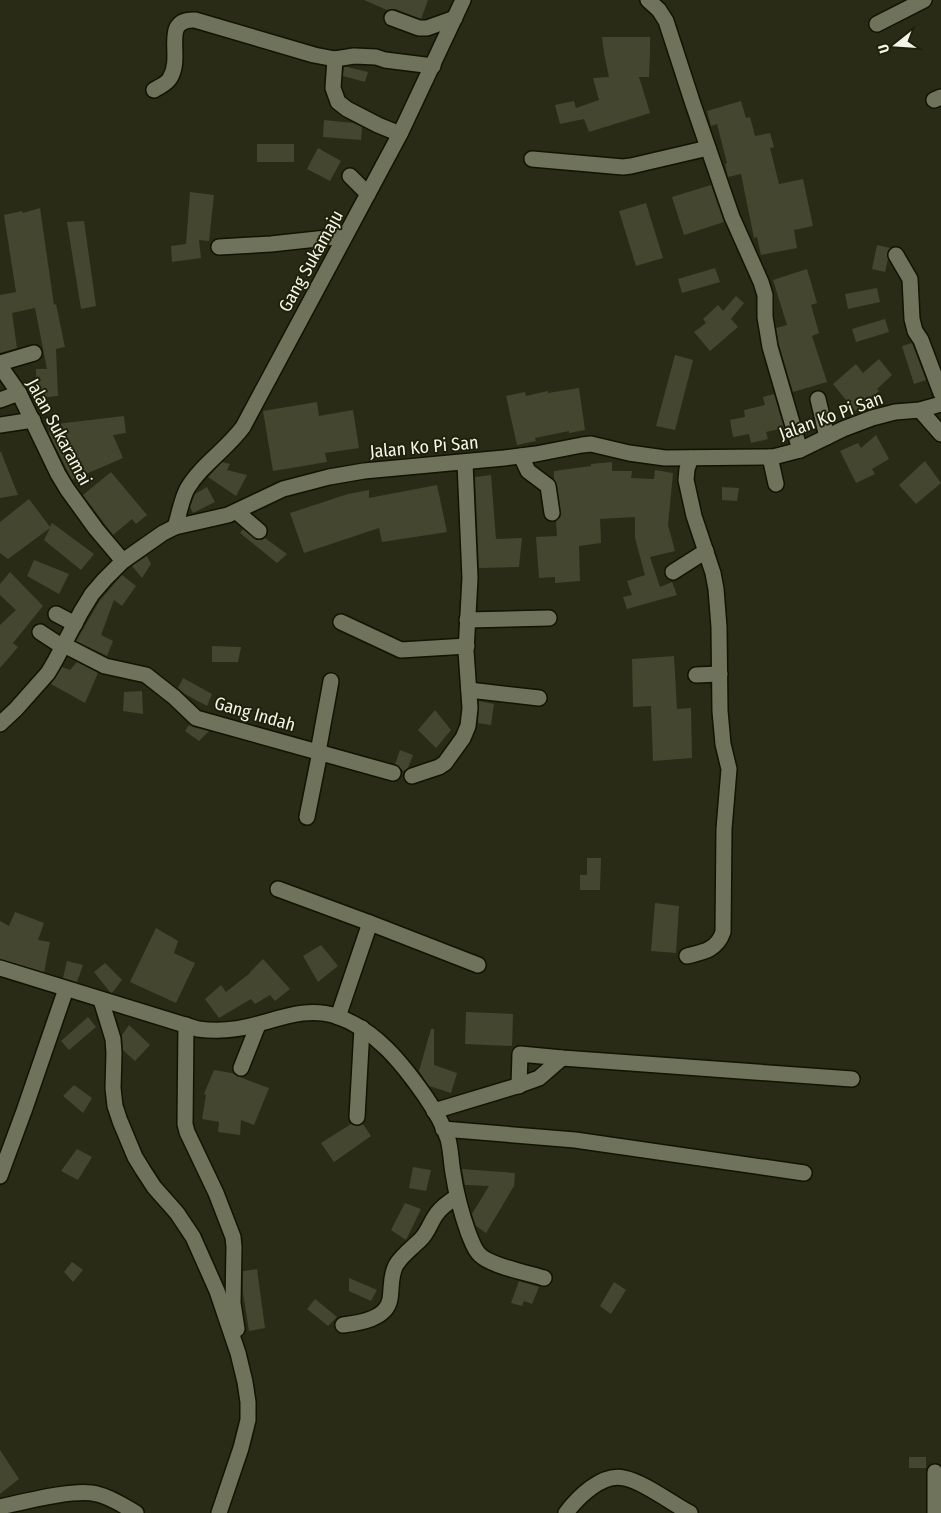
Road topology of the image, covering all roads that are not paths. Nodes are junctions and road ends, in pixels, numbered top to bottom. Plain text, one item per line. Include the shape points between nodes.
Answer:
1 (463, 0) edge
2 (648, 0) edge
3 (924, 0) edge
4 (392, 18) dead end
5 (455, 18) junction
6 (876, 24) dead end
7 (335, 59) junction
8 (433, 66) junction
9 (154, 90) dead end
10 (400, 134) junction
11 (708, 148) junction
12 (532, 158) dead end
13 (350, 176) dead end
14 (368, 194) junction
15 (345, 236) junction
16 (219, 247) dead end
17 (896, 255) dead end
18 (34, 354) dead end
19 (0, 364) edge
20 (19, 393) junction
21 (941, 393) edge
22 (818, 399) dead end
23 (0, 400) edge
24 (941, 404) edge
25 (920, 410) junction
26 (33, 420) junction
27 (0, 425) edge
28 (941, 434) edge
29 (827, 437) junction
30 (800, 450) junction
31 (521, 456) junction
32 (770, 457) junction
33 (690, 458) junction
34 (465, 463) junction
35 (776, 484) dead end
36 (237, 512) junction
37 (552, 513) dead end
38 (175, 527) junction
39 (259, 531) dead end
40 (706, 552) junction
41 (123, 562) junction
42 (673, 572) dead end
43 (56, 614) dead end
44 (549, 618) dead end
45 (467, 620) junction
46 (341, 622) dead end
47 (75, 624) junction
48 (40, 632) dead end
49 (64, 646) junction
50 (467, 646) junction
51 (696, 674) dead end
52 (720, 674) junction
53 (331, 681) dead end
54 (469, 690) junction
55 (539, 698) dead end
56 (0, 724) edge
57 (319, 752) junction
58 (393, 773) dead end
59 (412, 776) dead end
60 (307, 817) dead end
61 (278, 889) dead end
62 (370, 923) junction
63 (687, 956) dead end
64 (478, 965) dead end
65 (0, 968) edge
66 (66, 989) junction
67 (101, 1000) junction
68 (338, 1017) junction
69 (186, 1025) junction
70 (258, 1025) junction
71 (362, 1028) junction
72 (562, 1058) junction
73 (241, 1068) dead end
74 (852, 1079) dead end
75 (519, 1086) junction
76 (434, 1111) junction
77 (357, 1117) dead end
78 (443, 1129) junction
79 (804, 1173) dead end
80 (0, 1176) edge
81 (457, 1196) junction
82 (544, 1278) dead end
83 (342, 1325) dead end
84 (247, 1393) junction
85 (935, 1472) dead end
86 (0, 1506) edge
87 (136, 1513) edge
88 (219, 1513) edge
89 (566, 1513) edge
90 (690, 1513) edge
91 (935, 1513) edge

1 - 5 street, Gang Sukamaju
2 - 11 street via 666,21
3 - 6 street
4 - 5 street via 427,28
5 - 8 street, Gang Sukamaju
7 - 8 street via 366,56
7 - 9 street via 186,20 175,28 171,77
7 - 10 street via 333,88 338,102
8 - 10 street, Gang Sukamaju
10 - 14 street, Gang Sukamaju
11 - 12 street via 623,167
11 - 30 street via 732,217 765,295 764,317 770,347
13 - 14 street
14 - 15 street, Gang Sukamaju
15 - 16 street
15 - 38 street, Gang Sukamaju via 243,427 188,488
17 - 21 street via 910,279 915,331
18 - 19 street
19 - 20 street, Jalan Sukaramai
20 - 23 street
20 - 26 street, Jalan Sukaramai
22 - 29 street
24 - 25 street, Jalan Ko Pi San
25 - 28 street
25 - 29 street, Jalan Ko Pi San via 886,414 858,422
26 - 27 street
26 - 41 street, Jalan Sukaramai via 67,489
29 - 30 street, Jalan Ko Pi San
30 - 32 street, Jalan Ko Pi San
31 - 33 street, Jalan Ko Pi San via 591,444 629,453
31 - 34 street, Jalan Ko Pi San
31 - 37 street via 528,471 548,486
32 - 33 street, Jalan Ko Pi San
32 - 35 street
33 - 40 street via 686,480
34 - 36 street, Jalan Ko Pi San via 329,477 283,489
34 - 45 street via 470,578
36 - 38 street, Jalan Ko Pi San
36 - 39 street
38 - 41 street, Jalan Ko Pi San
40 - 42 street
40 - 52 street via 716,590
41 - 47 street, Jalan Ko Pi San via 92,594
43 - 47 street
44 - 45 street
45 - 50 street
46 - 50 street via 401,650
47 - 49 street, Jalan Ko Pi San
48 - 49 street, Gang Indah
49 - 56 street, Jalan Ko Pi San via 40,683
49 - 57 street, Gang Indah via 105,666 146,675 196,718
50 - 54 street
51 - 52 street
52 - 63 street via 723,744 729,769 724,829 723,932 717,944 710,949
53 - 57 street
54 - 55 street
54 - 59 street via 470,714 463,738 445,763
57 - 58 street, Gang Indah
57 - 60 street
61 - 62 street
62 - 64 street
62 - 68 street
65 - 66 street
66 - 67 street
66 - 80 street
67 - 69 street
67 - 84 street via 112,1039 113,1088 120,1121 143,1170 193,1237 220,1300 238,1353
68 - 70 street via 306,1012
68 - 71 street
69 - 70 street via 215,1032
69 - 84 street via 185,1124 233,1237 233,1303
70 - 73 street
71 - 76 street via 384,1044 410,1074
71 - 77 street
72 - 74 street
72 - 75 street via 539,1078
72 - 75 street via 520,1054
75 - 76 street
76 - 78 street
78 - 79 street via 575,1140
78 - 81 street via 451,1153
81 - 82 street via 479,1255 491,1262
81 - 83 street via 438,1211 422,1239 397,1264 387,1306 374,1318
84 - 88 street via 245,1436
85 - 91 street
86 - 87 street via 88,1492
89 - 90 street via 589,1488 611,1478 622,1477

